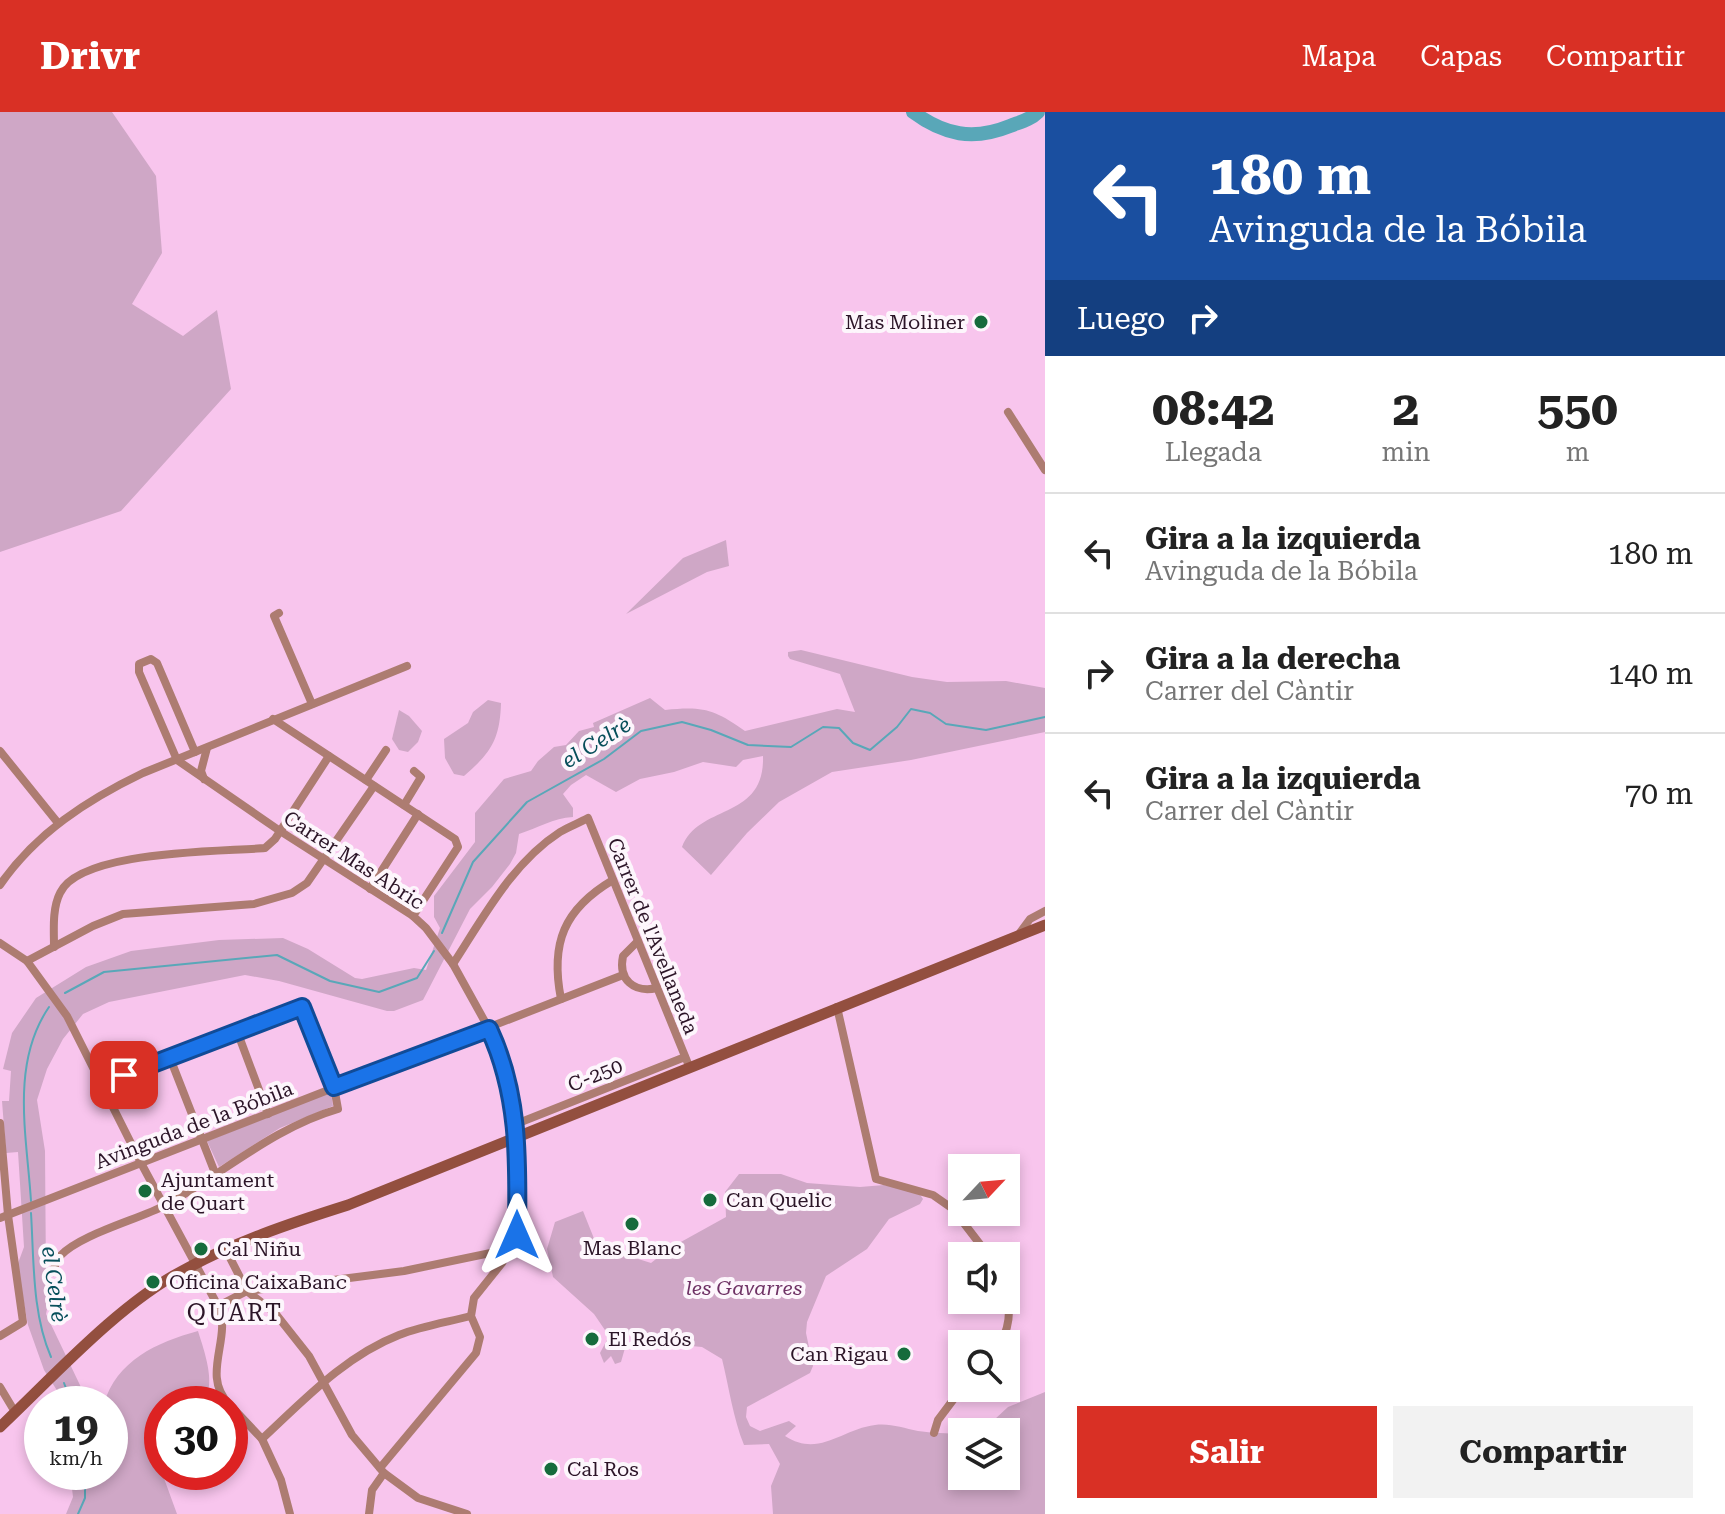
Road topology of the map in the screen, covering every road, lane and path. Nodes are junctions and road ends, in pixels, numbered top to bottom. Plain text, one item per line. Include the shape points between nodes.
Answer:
1 (1008, 412) dead end
2 (1045, 470) edge
3 (279, 613) dead end
4 (407, 666) dead end
5 (312, 704) junction
6 (273, 719) junction
7 (207, 748) junction
8 (386, 750) dead end
9 (0, 751) edge
10 (195, 752) junction
11 (329, 756) junction
12 (177, 760) junction
13 (414, 771) dead end
14 (205, 780) junction
15 (370, 783) junction
16 (404, 805) junction
17 (418, 814) junction
18 (58, 823) junction
19 (280, 831) junction
20 (324, 859) junction
21 (613, 880) junction
22 (0, 885) edge
23 (370, 889) junction
24 (1045, 911) edge
25 (413, 916) junction
26 (1045, 925) edge
27 (1019, 935) junction
28 (638, 941) junction
29 (0, 943) edge
30 (54, 947) junction
31 (27, 961) junction
32 (453, 964) junction
33 (623, 975) junction
34 (657, 988) junction
35 (561, 999) junction
36 (837, 1007) junction
37 (489, 1029) junction
38 (237, 1031) junction
39 (170, 1058) junction
40 (687, 1061) junction
41 (100, 1084) junction
42 (334, 1087) junction
43 (268, 1114) junction
44 (0, 1123) edge
45 (517, 1129) junction
46 (202, 1139) junction
47 (141, 1163) junction
48 (215, 1173) junction
49 (165, 1205) junction
50 (4, 1217) edge
51 (978, 1242) edge
52 (511, 1249) junction
53 (226, 1250) junction
54 (197, 1264) junction
55 (53, 1272) dead end
56 (247, 1291) junction
57 (218, 1306) junction
58 (471, 1316) junction
59 (0, 1336) edge
60 (323, 1382) junction
61 (218, 1386) edge
62 (0, 1387) edge
63 (952, 1402) edge
64 (15, 1412) junction
65 (248, 1425) edge
66 (0, 1427) edge
67 (934, 1433) dead end
68 (262, 1439) junction
69 (382, 1471) junction
70 (290, 1514) edge
71 (369, 1514) edge
72 (467, 1514) edge

1 - 2 street
3 - 5 street via 274,616
4 - 5 street
5 - 6 street
6 - 7 street
6 - 11 street
7 - 10 street
7 - 14 street via 201,771
8 - 15 street
9 - 18 street
10 - 12 street
10 - 12 street via 157,663 151,659 139,664
11 - 15 street
11 - 19 street
12 - 14 street, Carrer Mas Abric
12 - 18 street via 105,792
13 - 16 street via 421,777
14 - 19 street, Carrer Mas Abric
15 - 16 street
15 - 20 street
16 - 17 street
17 - 23 street
17 - 25 street via 455,839 458,847
18 - 22 street
19 - 20 street, Carrer Mas Abric
19 - 30 street via 265,848 134,858 81,874 60,891
20 - 23 street, Carrer Mas Abric
20 - 30 street via 307,883 292,893 254,904 123,914
21 - 28 street, Carrer de l'Avellaneda
21 - 32 street, Carrer de l'Avellaneda via 588,818 559,833 528,860 491,902
21 - 35 street via 581,903 565,928 557,955
23 - 25 street, Carrer Mas Abric
24 - 27 street via 1030,919
25 - 32 street, Carrer Mas Abric
26 - 27 main road, C-250
27 - 36 main road, C-250
28 - 33 street via 623,956
28 - 34 street, Carrer de l'Avellaneda
29 - 31 street
30 - 31 street
31 - 41 street via 67,1016
32 - 37 street, Carrer Mas Abric
33 - 34 street via 645,991
33 - 35 street, Avinguda de la Bóbila
34 - 40 street, Carrer de l'Avellaneda
35 - 37 street, Avinguda de la Bóbila
36 - 40 main road, C-250
36 - 51 street via 876,1179 933,1195 953,1209
37 - 42 street, Avinguda de la Bóbila
37 - 45 street, Carrer Mas Abric via 502,1057
38 - 39 street
38 - 42 street via 302,1007
38 - 43 street
39 - 41 street
39 - 46 street
40 - 45 main road, C-250
41 - 47 street
42 - 43 street, Avinguda de la Bóbila
42 - 48 street via 338,1109 281,1132
43 - 46 street, Avinguda de la Bóbila
44 - 50 street
45 - 52 street, Carrer Mas Abric via 517,1235
45 - 53 main road, C-250 via 348,1205
46 - 47 street, Avinguda de la Bóbila
46 - 48 street
47 - 49 street
47 - 50 street, Avinguda de la Bóbila
48 - 49 street
49 - 54 street
49 - 55 street via 79,1243 58,1257
50 - 59 street via 23,1322
52 - 56 street via 404,1271
52 - 58 street via 480,1287
53 - 54 main road, C-250
53 - 56 street
54 - 57 street
54 - 64 main road, C-250 via 140,1298
56 - 57 street
56 - 60 street via 275,1313
57 - 61 street via 224,1326 217,1350
58 - 60 street via 400,1334
58 - 69 street via 480,1337 476,1353 415,1423
60 - 68 street
60 - 69 street via 352,1435
62 - 64 street
63 - 67 street
64 - 66 main road, C-250
65 - 68 street
68 - 70 street
69 - 71 street via 372,1490
69 - 72 street via 418,1498

